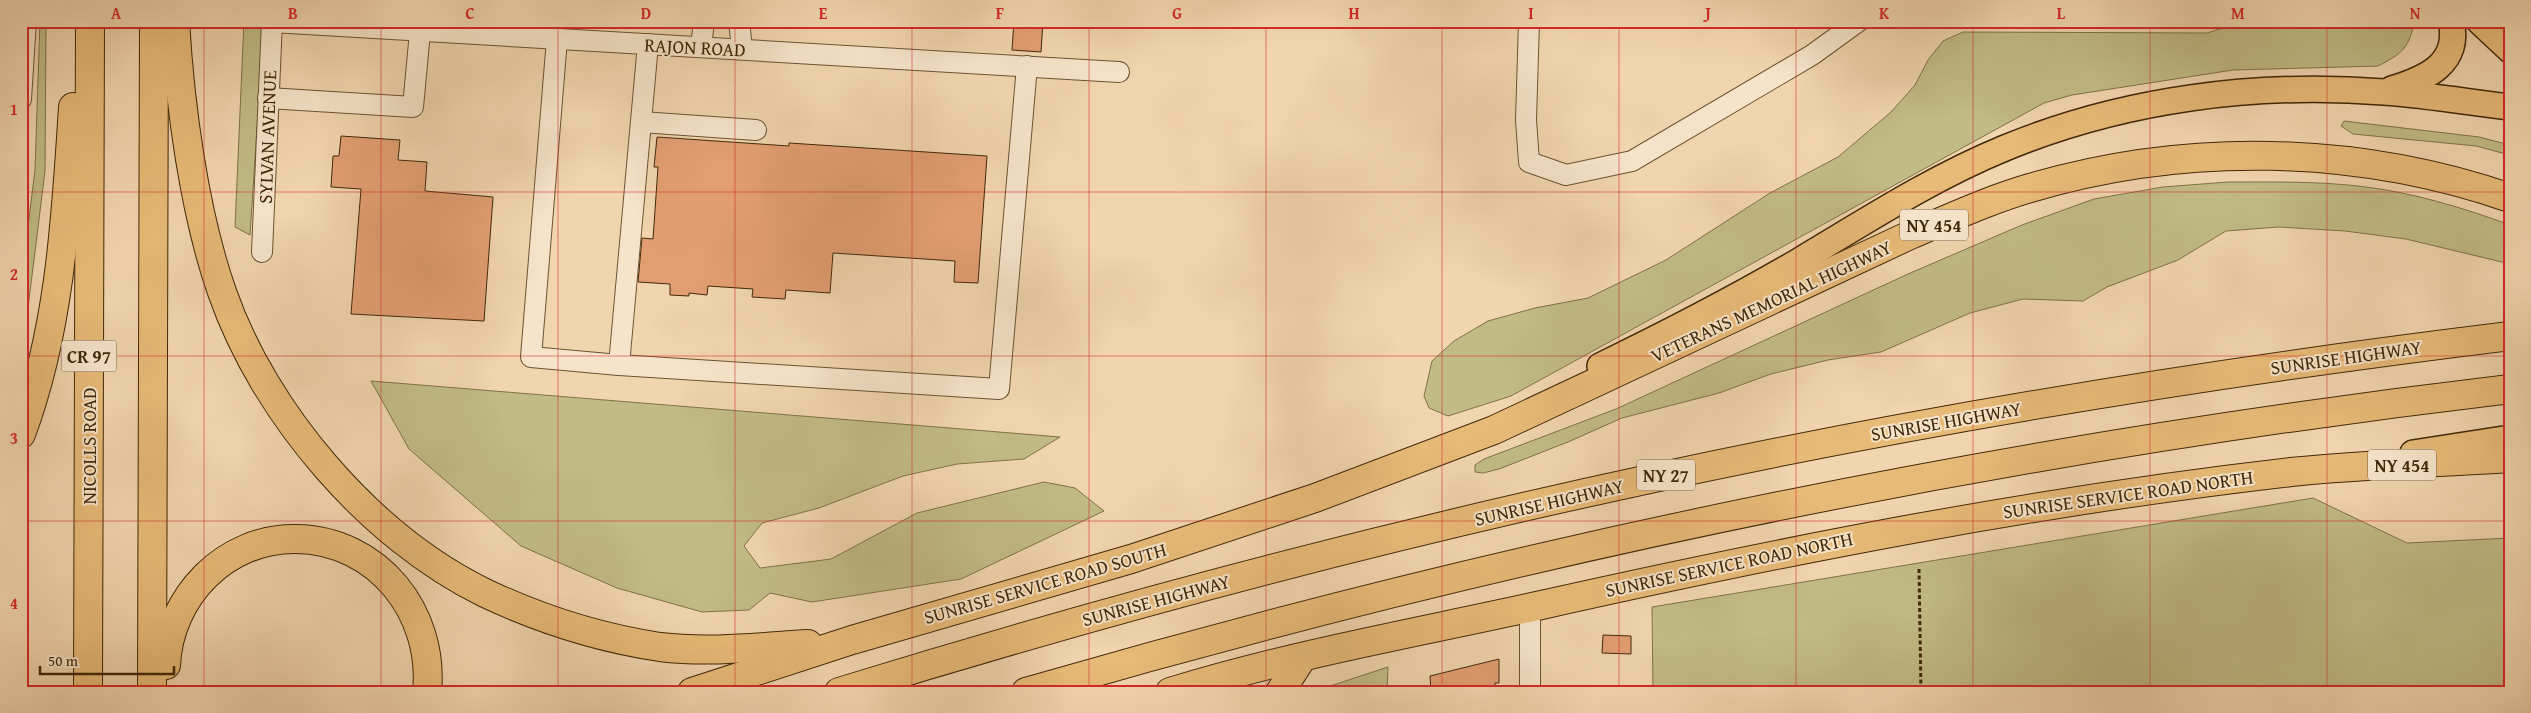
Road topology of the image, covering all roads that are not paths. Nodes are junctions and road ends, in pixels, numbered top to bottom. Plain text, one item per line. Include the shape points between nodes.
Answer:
1 (26, 21) edge
2 (82, 21) edge
3 (90, 21) edge
4 (154, 21) edge
5 (175, 21) edge
6 (704, 21) edge
7 (739, 21) edge
8 (1529, 21) edge
9 (1859, 21) edge
10 (2451, 21) edge
11 (2479, 21) edge
12 (272, 22) edge
13 (421, 26) edge
14 (474, 27) edge
15 (557, 38) junction
16 (648, 44) junction
17 (700, 47) junction
18 (742, 49) junction
19 (2510, 50) edge
20 (1027, 66) junction
21 (1119, 72) dead end
22 (2384, 92) junction
23 (268, 98) junction
24 (21, 99) edge
25 (2510, 107) edge
26 (641, 122) junction
27 (756, 130) dead end
28 (2510, 198) edge
29 (262, 252) dead end
30 (2510, 336) edge
31 (619, 365) junction
32 (2510, 389) edge
33 (21, 434) edge
34 (2510, 438) edge
35 (2510, 458) edge
36 (1396, 467) junction
37 (2295, 472) junction
38 (1530, 607) junction
39 (852, 640) junction
40 (1302, 658) junction
41 (1182, 690) edge
42 (88, 692) edge
43 (152, 692) edge
44 (165, 692) edge
45 (427, 692) edge
46 (692, 692) edge
47 (839, 692) edge
48 (1026, 692) edge
49 (1280, 692) edge
50 (1530, 692) edge

1 - 24 street
2 - 33 highway via 53,310 39,380
3 - 42 highway, NICOLLS ROAD / CR 97
4 - 43 highway
5 - 39 highway via 188,136 205,229 222,292 252,357 289,418 317,455 367,508 423,554 484,592 587,631 662,647 695,649
6 - 17 street
7 - 18 street
8 - 9 street via 1526,120 1529,162 1566,175 1632,161 1812,55
10 - 22 main road via 2450,48 2438,69 2411,84
11 - 19 main road
12 - 13 street, RAJON ROAD
12 - 23 street, SYLVAN AVENUE
13 - 14 street, RAJON ROAD
13 - 23 street via 413,107
14 - 15 street, RAJON ROAD
15 - 16 street, RAJON ROAD
15 - 31 street via 532,357
16 - 17 street, RAJON ROAD
16 - 26 street
17 - 18 street, RAJON ROAD
18 - 20 street, RAJON ROAD
20 - 21 street, RAJON ROAD
20 - 31 street via 999,389
22 - 25 main road
22 - 36 main road via 2267,90 2182,99 2089,120 2007,147 1931,183 1709,311
23 - 29 street, SYLVAN AVENUE
26 - 27 street
26 - 31 street
28 - 36 highway, VETERANS MEMORIAL HIGHWAY / NY 454 via 2418,172 2354,161 2289,156 2223,156 2159,162 2030,188 1970,209 1494,430
30 - 47 highway, SUNRISE HIGHWAY / NY 27 via 2145,386 1893,430 1654,478 1408,534 1158,598
32 - 48 highway via 2201,431 1946,474 1715,520 1348,604
34 - 37 main road
35 - 37 highway, NY 454
36 - 39 highway, SUNRISE SERVICE ROAD SOUTH via 1212,534
37 - 38 highway, SUNRISE SERVICE ROAD NORTH via 2091,498 1917,526
38 - 40 highway, SUNRISE SERVICE ROAD NORTH
38 - 50 street
39 - 46 highway, SUNRISE SERVICE ROAD SOUTH
40 - 41 highway, SUNRISE SERVICE ROAD NORTH
40 - 49 highway
44 - 45 highway via 168,642 179,610 199,581 214,567 247,549 273,541 295,539 320,542 351,552 368,561 398,588 418,619 424,636

